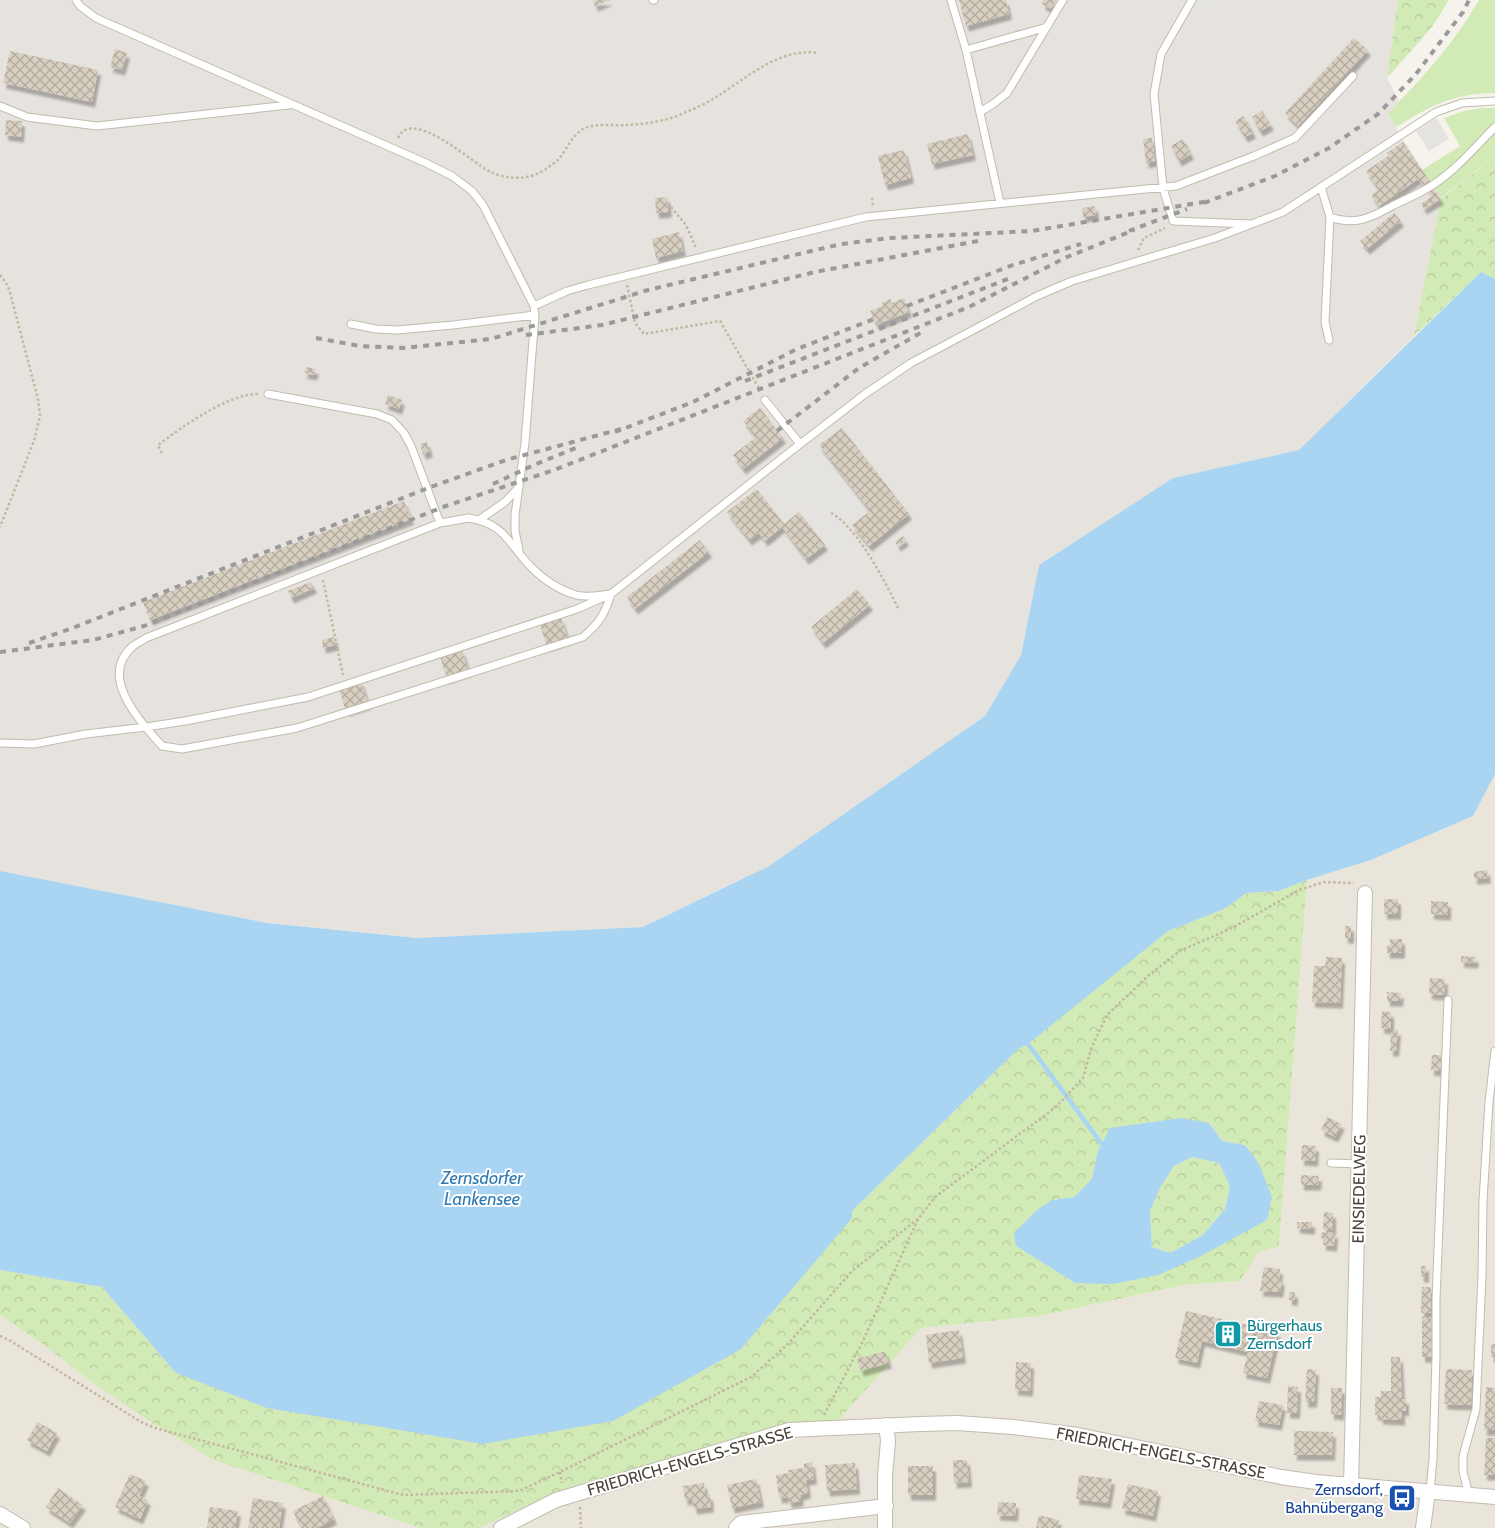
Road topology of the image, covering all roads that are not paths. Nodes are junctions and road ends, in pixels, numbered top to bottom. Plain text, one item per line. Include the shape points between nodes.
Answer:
1 (76, 0) edge
2 (950, 0) edge
3 (1063, 0) edge
4 (1192, 0) edge
5 (1047, 27) junction
6 (966, 50) junction
7 (1353, 76) dead end
8 (1495, 101) edge
9 (292, 105) junction
10 (0, 106) edge
11 (980, 112) junction
12 (1495, 127) edge
13 (1321, 187) junction
14 (1163, 188) junction
15 (1000, 203) junction
16 (1330, 217) junction
17 (1255, 224) junction
18 (534, 306) junction
19 (534, 315) junction
20 (351, 324) dead end
21 (1330, 340) dead end
22 (268, 394) road end
23 (765, 400) road end
24 (800, 444) junction
25 (519, 487) junction
26 (479, 520) junction
27 (440, 523) junction
28 (519, 552) junction
29 (611, 594) junction
30 (146, 727) junction
31 (0, 743) edge
32 (1365, 893) road end
33 (1448, 1000) dead end
34 (1495, 1050) edge
35 (1331, 1163) dead end
36 (1359, 1164) junction
37 (886, 1425) junction
38 (1351, 1486) junction
39 (1429, 1492) junction
40 (1467, 1495) junction
41 (1495, 1497) edge
42 (886, 1506) junction
43 (0, 1514) edge
44 (23, 1528) edge
45 (501, 1528) edge
46 (736, 1528) edge
47 (885, 1528) edge
48 (1423, 1528) edge

1 - 9 lane via 96,18
2 - 6 lane
3 - 5 lane
4 - 14 lane via 1161,54 1157,73 1154,94
5 - 6 lane
5 - 11 lane via 1007,93
6 - 11 lane
7 - 14 lane via 1295,138 1245,160
8 - 13 lane via 1462,103 1436,112
9 - 10 lane via 97,126 27,117
9 - 18 lane via 452,176 472,191 499,234
11 - 15 lane
12 - 16 lane via 1453,169 1426,190 1380,214 1357,221
13 - 16 lane
13 - 17 lane via 1283,212
14 - 15 lane
14 - 17 lane via 1172,221
15 - 18 lane via 866,217 574,289
16 - 21 lane via 1325,322
17 - 24 lane via 1072,281 1037,296 887,378
18 - 19 lane
19 - 20 lane via 397,330
19 - 25 lane
22 - 27 lane via 378,414 392,420 411,446
23 - 24 lane
24 - 29 lane
25 - 26 lane via 505,502
25 - 28 lane via 515,531
26 - 27 lane via 469,518
26 - 28 lane via 496,527
27 - 30 lane via 146,638 133,646 120,670 121,687 128,704
28 - 29 lane via 543,578 577,596
29 - 30 lane via 577,609 308,697
29 - 30 lane via 599,624 583,637 297,728 182,749 162,746
30 - 31 lane via 34,744
32 - 36 street, EINSIEDELWEG
33 - 39 lane via 1433,1458
34 - 40 lane via 1486,1156 1476,1409 1463,1456
35 - 36 lane
36 - 38 street, EINSIEDELWEG
37 - 38 street, FRIEDRICH-ENGELS-STRASSE via 957,1423 1078,1435 1281,1477
37 - 42 street
37 - 45 street, FRIEDRICH-ENGELS-STRASSE via 789,1430 556,1500
38 - 39 street, FRIEDRICH-ENGELS-STRASSE
39 - 40 street, FRIEDRICH-ENGELS-STRASSE
39 - 48 street
40 - 41 street, FRIEDRICH-ENGELS-STRASSE
42 - 46 street via 741,1523
42 - 47 street
43 - 44 street

